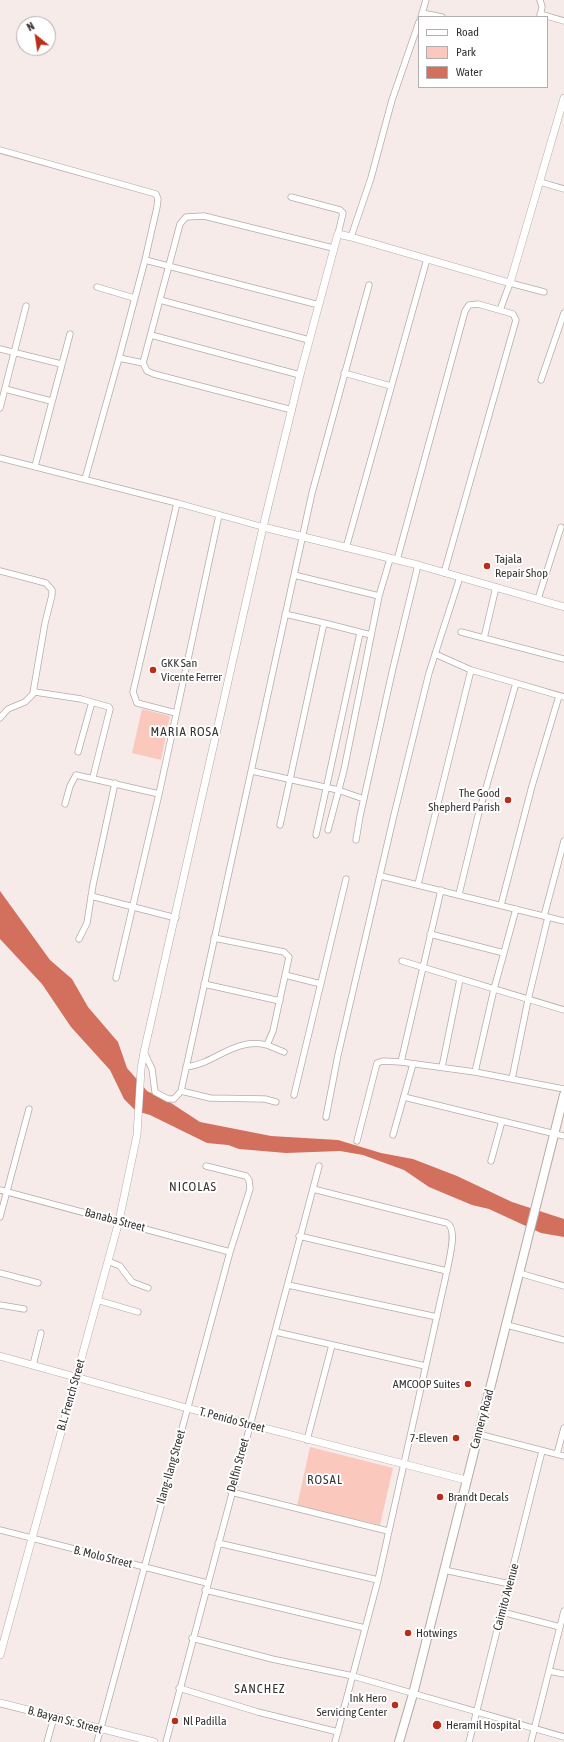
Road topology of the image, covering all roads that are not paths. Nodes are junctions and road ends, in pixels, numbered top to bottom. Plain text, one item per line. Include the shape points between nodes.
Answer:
1 (426, 0) edge
2 (540, 0) edge
3 (422, 15) edge
4 (432, 16) edge
5 (540, 16) edge
6 (548, 18) edge
7 (564, 21) edge
8 (418, 25) edge
9 (564, 98) edge
10 (0, 150) edge
11 (540, 182) junction
12 (564, 189) edge
13 (291, 197) dead end
14 (338, 234) junction
15 (351, 237) junction
16 (333, 248) junction
17 (427, 259) junction
18 (145, 260) junction
19 (168, 266) junction
20 (510, 283) junction
21 (369, 285) dead end
22 (97, 287) dead end
23 (544, 292) dead end
24 (134, 298) junction
25 (160, 300) junction
26 (319, 305) junction
27 (26, 306) dead end
28 (500, 310) junction
29 (564, 313) edge
30 (70, 334) dead end
31 (151, 335) junction
32 (309, 340) junction
33 (0, 348) edge
34 (14, 352) junction
35 (119, 358) junction
36 (143, 363) junction
37 (61, 364) junction
38 (344, 373) junction
39 (300, 375) junction
40 (541, 380) dead end
41 (391, 386) junction
42 (5, 389) junction
43 (51, 401) junction
44 (0, 408) edge
45 (292, 410) junction
46 (0, 458) edge
47 (34, 466) junction
48 (85, 479) junction
49 (176, 503) junction
50 (219, 515) junction
51 (263, 527) junction
52 (561, 527) dead end
53 (303, 537) junction
54 (346, 548) junction
55 (393, 560) junction
56 (418, 565) junction
57 (0, 571) edge
58 (444, 572) junction
59 (294, 575) junction
60 (460, 577) junction
61 (496, 587) junction
62 (379, 596) junction
63 (538, 599) junction
64 (564, 607) edge
65 (285, 614) junction
66 (324, 623) junction
67 (462, 632) dead end
68 (360, 633) junction
69 (372, 635) junction
70 (484, 638) junction
71 (435, 654) junction
72 (564, 659) edge
73 (471, 670) junction
74 (516, 684) junction
75 (32, 694) junction
76 (561, 696) edge
77 (92, 702) junction
78 (176, 713) junction
79 (0, 718) edge
80 (78, 752) dead end
81 (252, 772) junction
82 (93, 777) junction
83 (290, 779) junction
84 (115, 783) junction
85 (327, 788) junction
86 (338, 790) junction
87 (159, 794) junction
88 (364, 799) junction
89 (65, 804) dead end
90 (280, 825) dead end
91 (328, 830) dead end
92 (316, 835) dead end
93 (356, 840) dead end
94 (564, 841) edge
95 (381, 876) junction
96 (346, 878) dead end
97 (418, 884) junction
98 (440, 890) junction
99 (459, 894) junction
100 (91, 896) junction
101 (501, 905) junction
102 (133, 908) junction
103 (516, 909) junction
104 (546, 916) junction
105 (176, 918) junction
106 (564, 921) edge
107 (430, 934) junction
108 (214, 938) junction
109 (79, 939) dead end
110 (504, 953) junction
111 (402, 961) dead end
112 (422, 967) junction
113 (285, 975) junction
114 (116, 978) dead end
115 (460, 979) junction
116 (204, 984) junction
117 (321, 984) junction
118 (494, 989) junction
119 (528, 1000) junction
120 (280, 1001) junction
121 (564, 1010) edge
122 (267, 1044) junction
123 (144, 1052) junction
124 (284, 1052) dead end
125 (402, 1062) junction
126 (413, 1064) junction
127 (186, 1067) junction
128 (442, 1068) junction
129 (475, 1072) junction
130 (512, 1079) junction
131 (564, 1089) edge
132 (181, 1091) junction
133 (294, 1095) dead end
134 (564, 1095) edge
135 (404, 1097) junction
136 (276, 1102) dead end
137 (28, 1109) dead end
138 (326, 1117) dead end
139 (502, 1121) junction
140 (554, 1133) junction
141 (393, 1135) dead end
142 (564, 1136) edge
143 (357, 1141) dead end
144 (491, 1161) dead end
145 (206, 1166) dead end
146 (319, 1166) dead end
147 (313, 1189) junction
148 (0, 1190) edge
149 (7, 1192) junction
150 (0, 1217) edge
151 (119, 1221) junction
152 (299, 1236) junction
153 (230, 1252) junction
154 (108, 1261) junction
155 (447, 1271) junction
156 (0, 1273) edge
157 (520, 1274) junction
158 (38, 1284) dead end
159 (288, 1285) junction
160 (564, 1286) edge
161 (148, 1288) dead end
162 (97, 1300) junction
163 (0, 1305) edge
164 (24, 1310) dead end
165 (138, 1312) dead end
166 (437, 1317) junction
167 (507, 1325) junction
168 (276, 1332) junction
169 (41, 1333) dead end
170 (564, 1340) edge
171 (332, 1345) junction
172 (0, 1356) edge
173 (33, 1365) junction
174 (425, 1366) junction
175 (76, 1377) junction
176 (187, 1408) junction
177 (249, 1424) junction
178 (564, 1428) edge
179 (478, 1434) junction
180 (307, 1440) junction
181 (542, 1451) junction
182 (557, 1454) junction
183 (564, 1456) edge
184 (404, 1464) junction
185 (466, 1480) junction
186 (231, 1492) junction
187 (0, 1530) edge
188 (388, 1531) junction
189 (31, 1538) junction
190 (218, 1543) junction
191 (143, 1567) junction
192 (444, 1570) junction
193 (378, 1580) junction
194 (207, 1584) junction
195 (510, 1584) junction
196 (205, 1590) junction
197 (502, 1612) junction
198 (564, 1612) edge
199 (560, 1627) junction
200 (365, 1628) junction
201 (192, 1638) junction
202 (0, 1655) edge
203 (549, 1671) junction
204 (564, 1674) edge
205 (353, 1676) junction
206 (179, 1688) junction
207 (413, 1694) junction
208 (0, 1703) edge
209 (477, 1712) junction
210 (54, 1717) junction
211 (535, 1728) junction
212 (100, 1730) junction
213 (338, 1732) junction
214 (564, 1737) edge
215 (47, 1742) edge
216 (97, 1742) edge
217 (152, 1742) edge
218 (166, 1742) edge
219 (335, 1742) edge
220 (398, 1742) edge
221 (469, 1742) edge
222 (531, 1742) edge

1 - 3 street
2 - 5 street
3 - 4 street
6 - 7 street
8 - 15 street via 392,100 371,178
9 - 11 street
10 - 18 street via 156,194 157,207
11 - 12 street
11 - 20 street
13 - 14 street via 340,210 342,218
14 - 15 street
14 - 16 street, B.L. French Street
15 - 17 street
16 - 19 street via 210,218 191,216 186,217 180,224
16 - 26 street, B.L. French Street
17 - 20 street
17 - 41 street
18 - 19 street
18 - 24 street
19 - 25 street
19 - 26 street
20 - 23 street
20 - 28 street
21 - 38 street
22 - 24 street
24 - 35 street
25 - 31 street
25 - 32 street
26 - 32 street, B.L. French Street
27 - 34 street
28 - 55 street via 472,303 467,306
28 - 58 street via 514,314 516,320
29 - 40 street
30 - 37 street
31 - 36 street
31 - 39 street
32 - 39 street, B.L. French Street
33 - 34 street
34 - 37 street
34 - 42 street
35 - 36 street
35 - 48 street
36 - 45 street via 147,371 154,374
37 - 43 street
38 - 41 street
38 - 53 street
39 - 45 street, B.L. French Street
41 - 54 street
42 - 43 street
42 - 44 street
43 - 47 street
45 - 51 street, B.L. French Street
46 - 47 street
47 - 48 street
48 - 49 street
49 - 50 street
49 - 78 street via 133,692 137,703
50 - 51 street
50 - 78 street
51 - 53 street
51 - 105 street, B.L. French Street
52 - 63 street
53 - 54 street
53 - 59 street
54 - 55 street
55 - 56 street
55 - 62 street
56 - 58 street
56 - 88 street
57 - 75 street via 46,583 52,590
58 - 60 street
59 - 62 street
59 - 65 street
60 - 61 street
60 - 71 street
61 - 63 street
61 - 70 street
62 - 69 street
63 - 64 street
65 - 66 street
65 - 81 street
66 - 68 street
66 - 83 street
67 - 70 street
68 - 69 street
68 - 85 street
69 - 86 street
70 - 72 street
71 - 73 street
71 - 95 street
73 - 74 street
73 - 97 street
74 - 76 street
74 - 99 street via 478,816
75 - 77 street via 40,692
75 - 79 street via 25,702 8,709
76 - 101 street via 532,786
77 - 80 street
77 - 82 street via 110,709
78 - 87 street
81 - 83 street
81 - 108 street
82 - 84 street
82 - 89 street via 81,774 73,777
83 - 85 street
83 - 90 street
84 - 87 street
84 - 100 street
85 - 86 street
85 - 92 street
86 - 88 street
86 - 91 street
87 - 102 street
88 - 93 street
94 - 104 street
95 - 97 street
95 - 138 street via 338,1055
96 - 117 street
97 - 98 street
98 - 99 street
98 - 107 street
99 - 101 street
100 - 102 street
100 - 109 street via 87,923
101 - 103 street
102 - 105 street
102 - 114 street
103 - 104 street
103 - 110 street
104 - 106 street
104 - 119 street
105 - 123 street, B.L. French Street
107 - 110 street
107 - 112 street
108 - 113 street via 284,952 289,956
108 - 116 street
110 - 118 street
111 - 112 street
112 - 115 street
112 - 125 street
113 - 117 street
113 - 120 street
115 - 118 street
115 - 128 street
116 - 120 street
116 - 127 street
117 - 133 street
118 - 119 street
118 - 129 street
119 - 121 street
119 - 130 street
120 - 122 street
122 - 124 street
122 - 127 street via 241,1045 199,1064
123 - 132 street via 152,1070 155,1092 171,1099 178,1096
123 - 151 street, B.L. French Street via 140,1075 137,1135
125 - 126 street
125 - 143 street via 377,1063
126 - 128 street
126 - 135 street
127 - 132 street
128 - 129 street
129 - 130 street
130 - 131 street
132 - 136 street via 210,1098 265,1099
134 - 140 main road, Cannery Road
135 - 139 street
135 - 141 street
137 - 149 street
139 - 140 street
139 - 144 street
140 - 142 street
140 - 157 main road, Cannery Road
145 - 153 street, Ilang-Ilang Street via 246,1176 249,1180 250,1189
146 - 147 street, Delfin Street
147 - 152 street, Delfin Street
147 - 155 street via 450,1225 454,1232
148 - 149 street, Banaba Street
149 - 150 street
149 - 151 street, Banaba Street
151 - 153 street, Banaba Street
151 - 154 street, B.L. French Street
152 - 155 street
152 - 159 street, Delfin Street
153 - 176 street, Ilang-Ilang Street
154 - 161 street via 120,1266 132,1282
154 - 162 street, B.L. French Street
155 - 166 street
156 - 158 street
157 - 160 street
157 - 167 main road, Cannery Road
159 - 166 street
159 - 168 street, Delfin Street
162 - 165 street
162 - 175 street, B.L. French Street
163 - 164 street
166 - 174 street
167 - 170 street
167 - 179 main road, Cannery Road
168 - 171 street
168 - 177 street, Delfin Street
169 - 173 street
171 - 174 street
171 - 180 street
172 - 173 street, T. Penido Street
173 - 175 street, T. Penido Street
174 - 184 street
175 - 176 street, T. Penido Street
175 - 189 street, B.L. French Street
176 - 177 street, T. Penido Street
176 - 191 street, Ilang-Ilang Street
177 - 180 street, T. Penido Street
177 - 186 street, Delfin Street
178 - 182 street
179 - 181 street
179 - 185 main road, Cannery Road
180 - 184 street, T. Penido Street
181 - 182 street
181 - 195 street, Caimito Avenue
182 - 183 street
184 - 185 street, T. Penido Street
184 - 188 street
185 - 192 main road, Cannery Road
186 - 188 street
186 - 190 street, Delfin Street
187 - 189 street, B. Molo Street
188 - 193 street
189 - 191 street, B. Molo Street
189 - 202 street, B.L. French Street
190 - 193 street
190 - 194 street, Delfin Street
191 - 194 street, B. Molo Street
191 - 212 street, Ilang-Ilang Street
192 - 195 street
192 - 207 main road, Cannery Road
193 - 200 street
194 - 196 street, Delfin Street
195 - 197 street, Caimito Avenue
196 - 200 street
196 - 201 street, Delfin Street
197 - 199 street
197 - 209 street, Caimito Avenue
198 - 199 street
199 - 203 street
200 - 205 street
201 - 205 street via 272,1659
201 - 206 street, Delfin Street
203 - 204 street
203 - 211 street
205 - 207 street
205 - 213 street
206 - 213 street via 258,1712
206 - 218 street, Delfin Street
207 - 209 street
207 - 220 main road, Cannery Road
208 - 210 street, B. Bayan Sr. Street
209 - 211 street
209 - 221 street, Caimito Avenue
210 - 212 street, B. Bayan Sr. Street
210 - 215 street
211 - 214 street
211 - 222 street
212 - 216 street, Ilang-Ilang Street
212 - 217 street, B. Bayan Sr. Street
213 - 219 street

